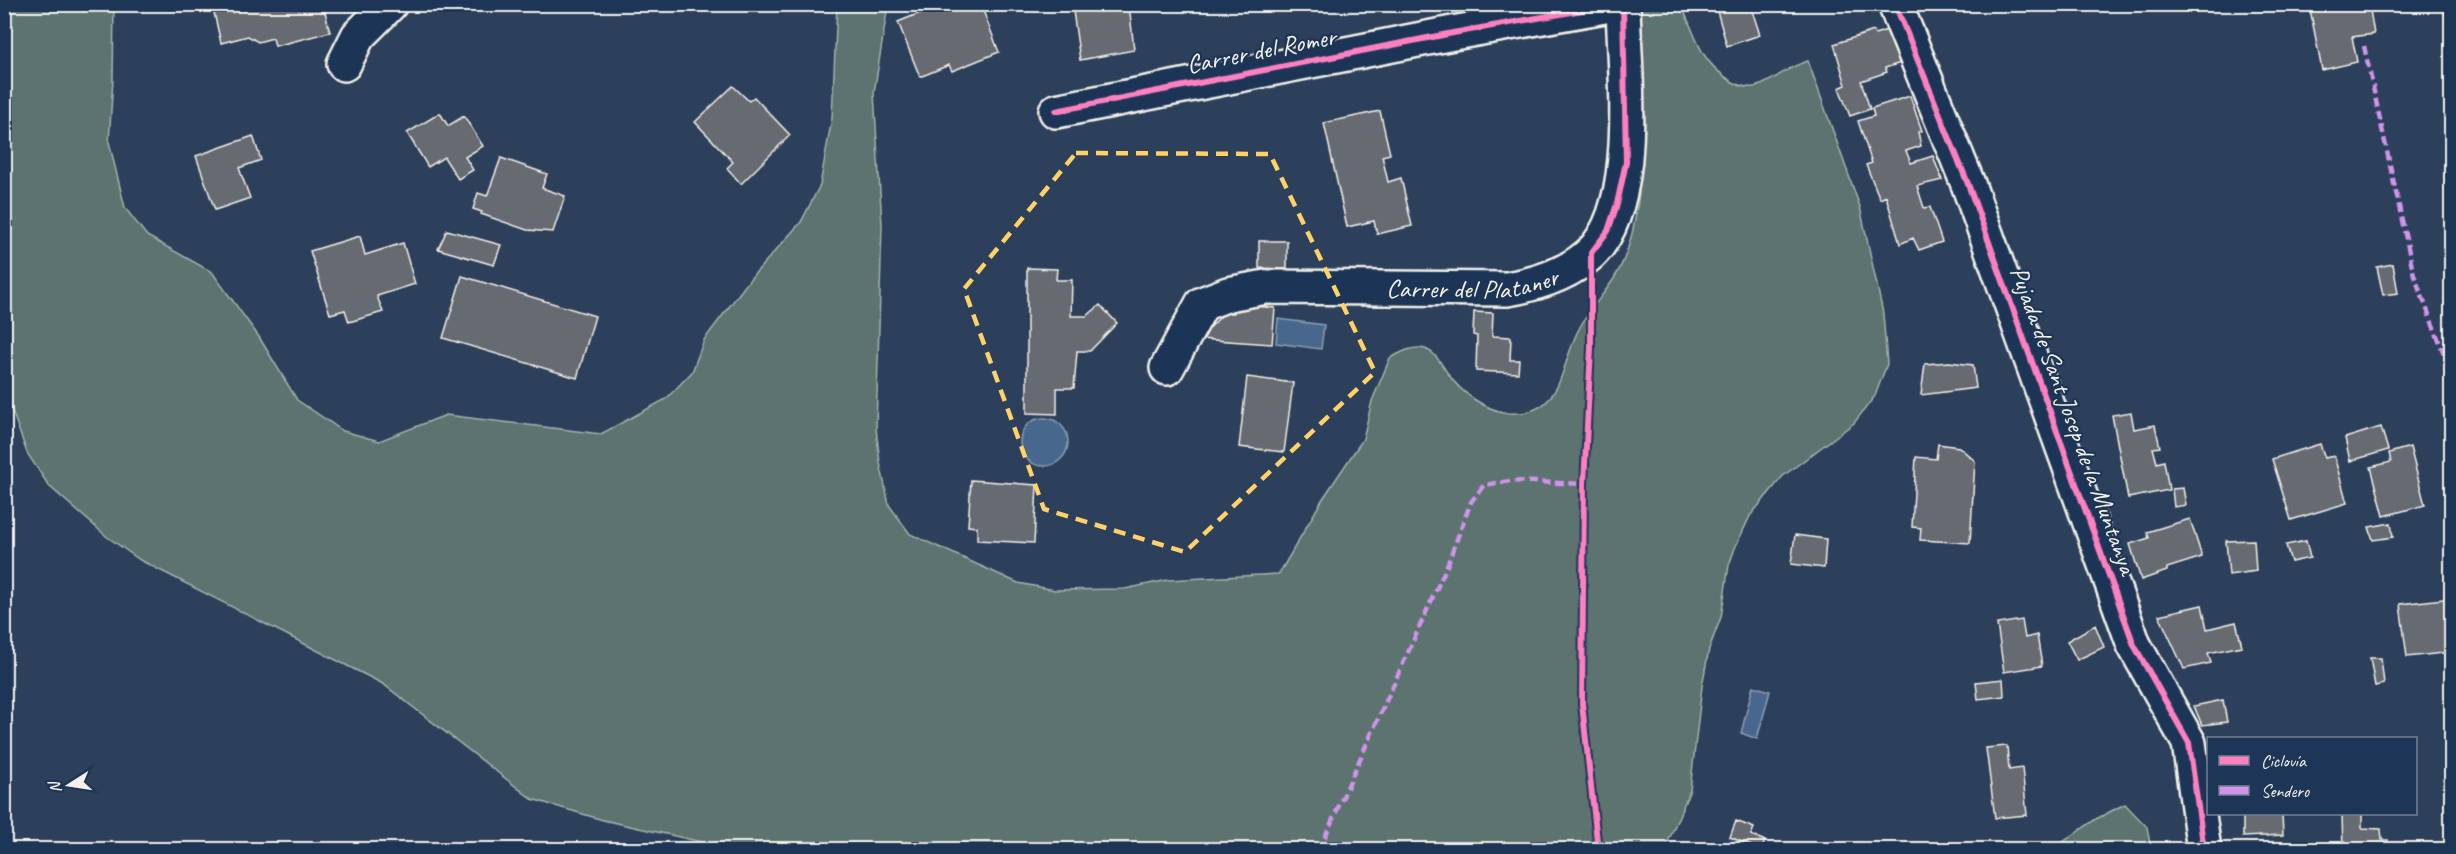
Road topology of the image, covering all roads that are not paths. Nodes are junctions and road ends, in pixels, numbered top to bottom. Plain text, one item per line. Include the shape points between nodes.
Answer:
1 (390, 4) edge
2 (1616, 4) edge
3 (1623, 4) edge
4 (1895, 4) edge
5 (344, 64) dead end
6 (1056, 111) dead end
7 (1167, 368) dead end
8 (2204, 849) edge

1 - 5 street via 358,36
2 - 6 street, Carrer del Romer
3 - 7 street, Carrer del Plataner via 1626,162 1608,231 1591,253 1561,273 1535,284 1507,289 1266,287 1228,294 1202,304
4 - 8 street, Pujada de Sant Josep de la Muntanya via 1968,184 2134,645 2189,743

